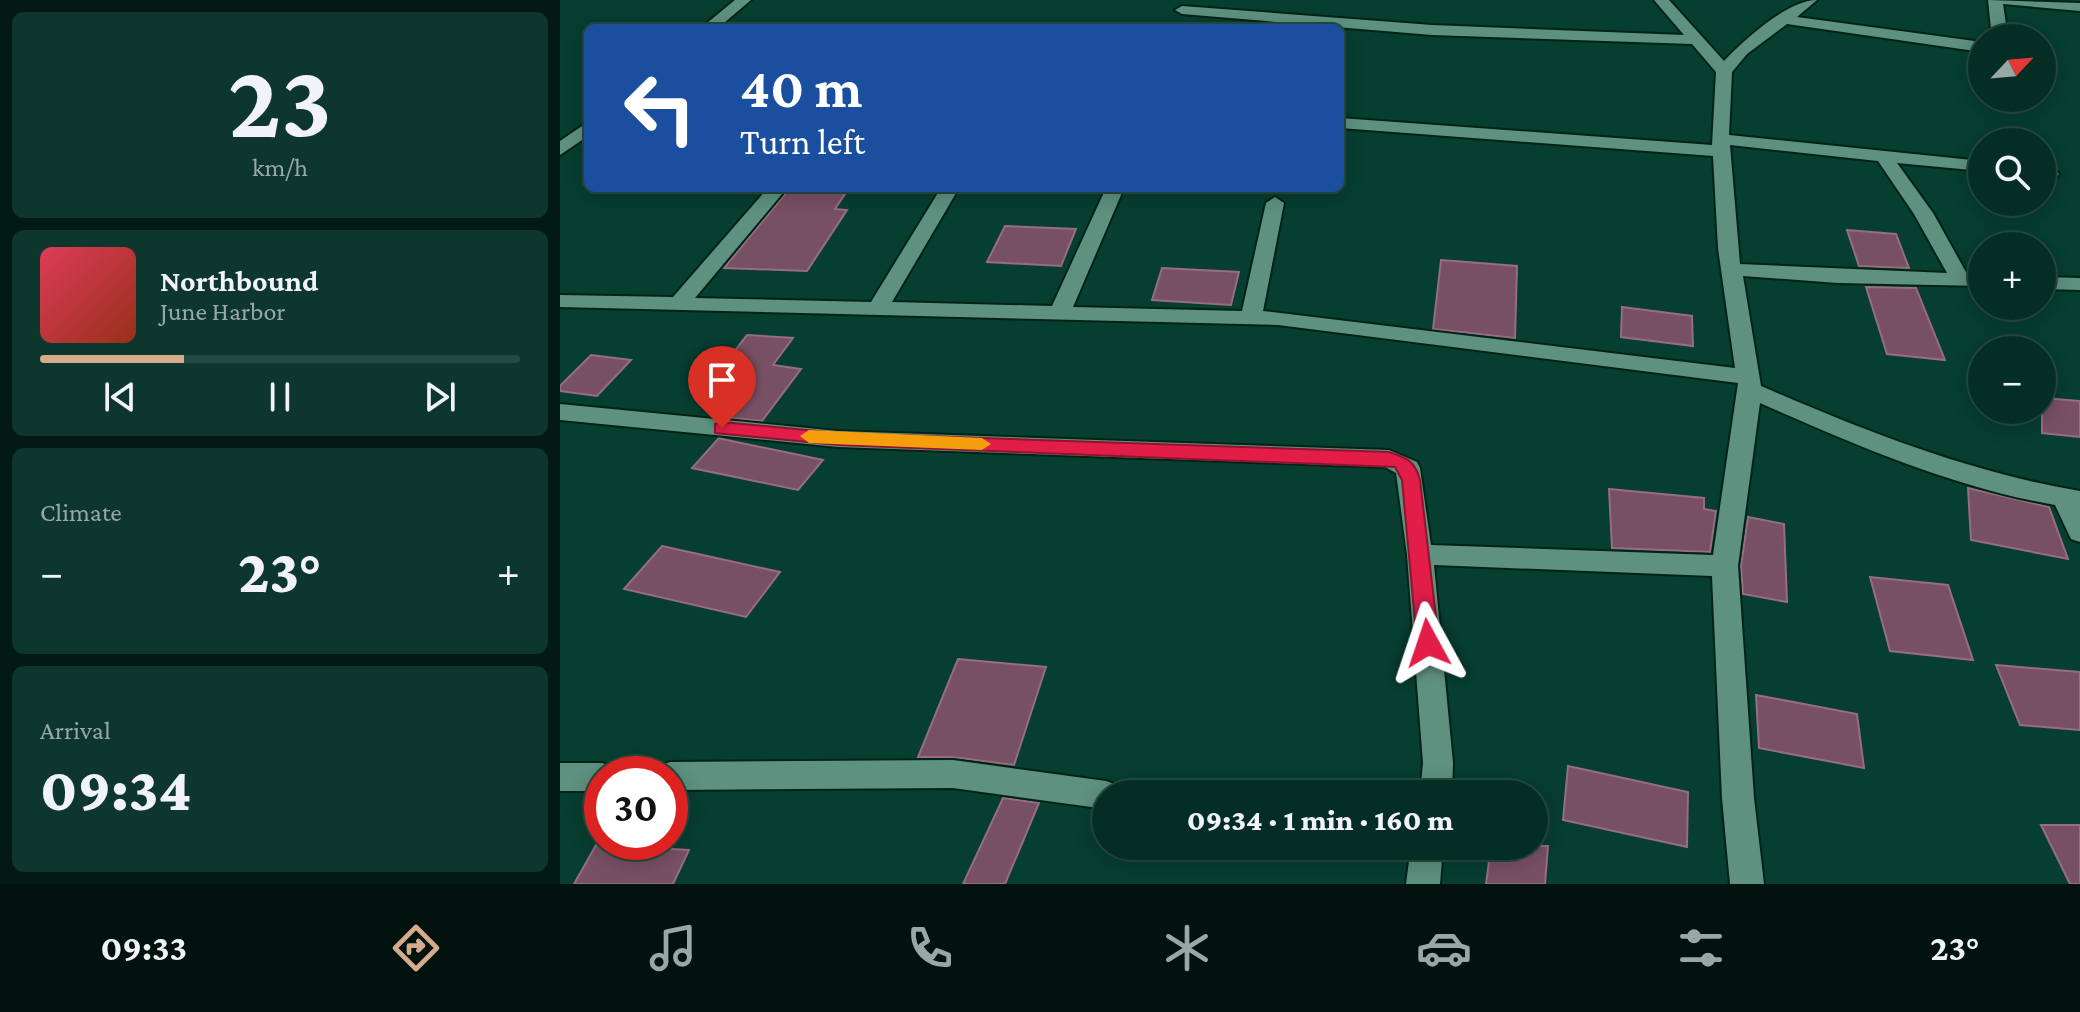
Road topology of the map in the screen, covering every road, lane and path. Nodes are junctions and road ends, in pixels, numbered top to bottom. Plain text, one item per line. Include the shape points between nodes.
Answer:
1 (744, 0) edge
2 (1661, 0) edge
3 (1810, 0) edge
4 (1995, 0) edge
5 (2006, 0) edge
6 (2080, 7) edge
7 (1182, 10) dead end
8 (1781, 19) junction
9 (714, 24) edge
10 (1998, 24) edge
11 (1696, 40) junction
12 (1968, 45) edge
13 (1724, 71) junction
14 (1344, 123) edge
15 (584, 130) edge
16 (1720, 145) junction
17 (560, 150) edge
18 (1886, 155) junction
19 (1968, 164) edge
20 (775, 192) edge
21 (948, 192) edge
22 (1113, 192) edge
23 (1275, 203) dead end
24 (1731, 269) junction
25 (1960, 279) junction
26 (1968, 279) edge
27 (2056, 283) edge
28 (2080, 284) edge
29 (560, 301) edge
30 (679, 304) junction
31 (878, 308) junction
32 (1060, 312) junction
33 (1251, 318) junction
34 (1749, 383) junction
35 (560, 412) edge
36 (2073, 499) edge
37 (2080, 532) edge
38 (1420, 552) junction
39 (1725, 566) junction
40 (688, 776) edge
41 (560, 777) edge
42 (584, 777) edge
43 (1437, 780) edge
44 (1092, 793) edge
45 (1426, 860) edge
46 (1423, 884) edge
47 (1747, 884) edge

1 - 9 street
2 - 11 street
3 - 8 street
4 - 10 street
5 - 6 street
7 - 11 street via 1447,31
8 - 12 street
8 - 13 street
11 - 13 street
13 - 16 street
14 - 16 street
15 - 17 street
16 - 18 street
16 - 24 street
18 - 19 street
18 - 25 street via 1889,168 1923,213
20 - 30 street
21 - 31 street
22 - 32 street
23 - 33 street
24 - 25 street
24 - 34 street
25 - 26 street
27 - 28 street
29 - 30 street
30 - 31 street
31 - 32 street
32 - 33 street
33 - 34 street via 1332,323
34 - 36 street via 1865,440 1981,478
34 - 39 street
35 - 38 street via 838,439 1389,459 1408,468
36 - 37 street
38 - 39 street
38 - 43 street
39 - 47 street
40 - 44 street via 953,774
41 - 42 street
45 - 46 street

